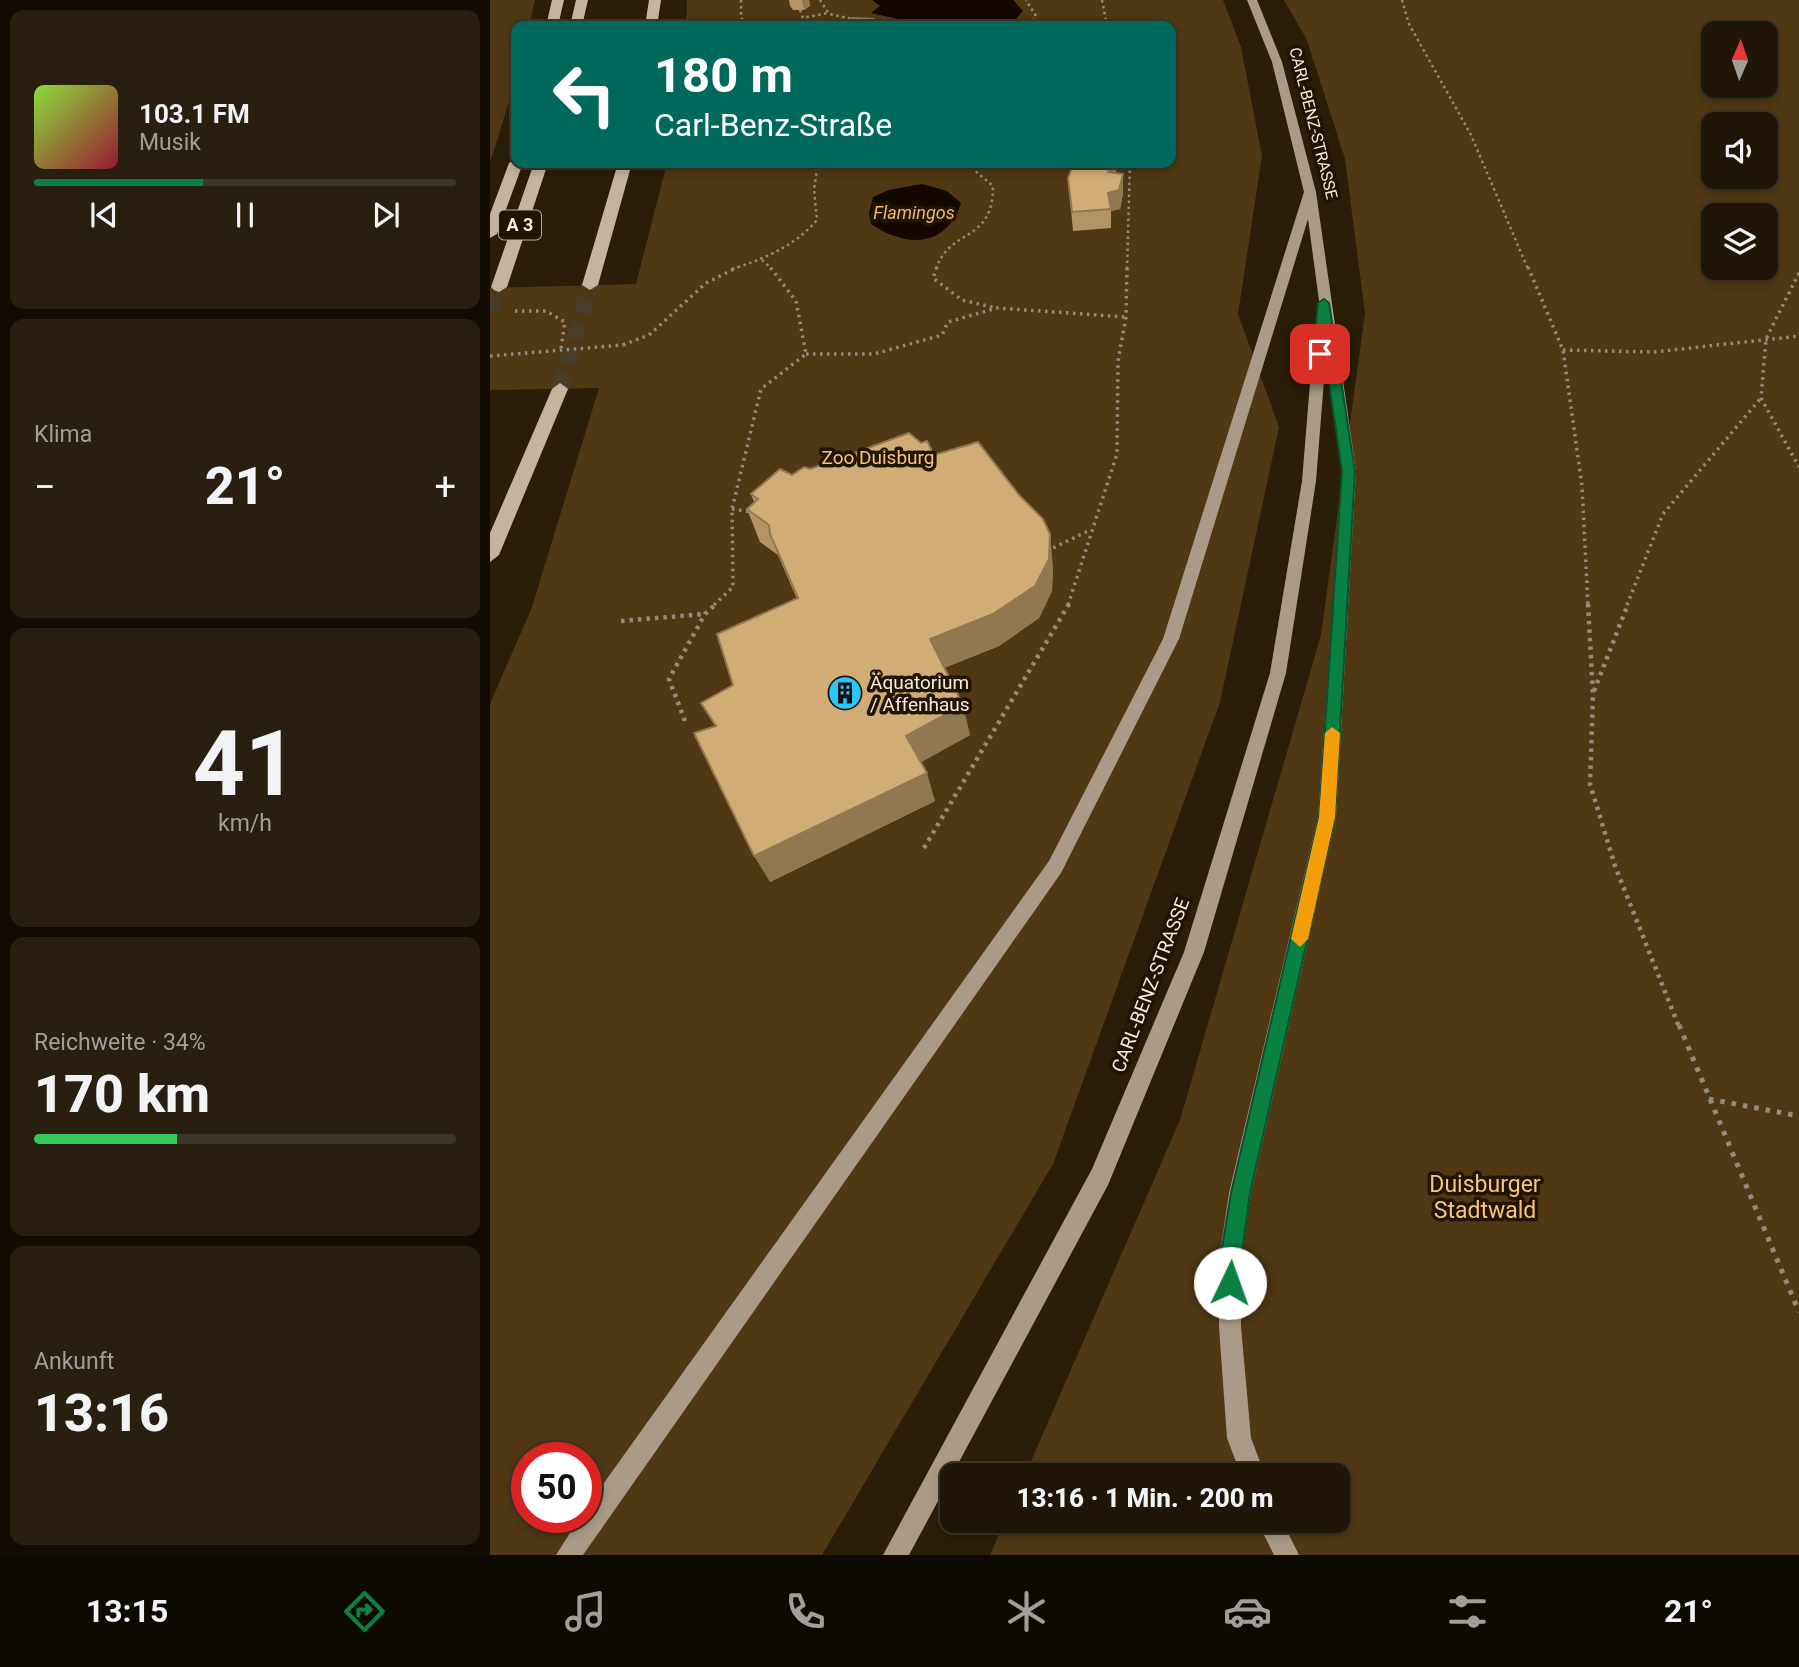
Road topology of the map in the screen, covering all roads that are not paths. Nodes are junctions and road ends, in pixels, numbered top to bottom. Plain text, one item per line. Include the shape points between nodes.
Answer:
1 (558, 0) edge
2 (582, 0) edge
3 (655, 0) edge
4 (1252, 0) edge
5 (553, 21) edge
6 (577, 21) edge
7 (652, 21) edge
8 (514, 168) edge
9 (539, 168) edge
10 (624, 168) edge
11 (1310, 192) junction
12 (490, 234) edge
13 (590, 285) tunnel mouth
14 (499, 288) tunnel mouth
15 (1324, 303) junction
16 (560, 389) tunnel mouth
17 (490, 555) edge
18 (1249, 1463) edge
19 (1275, 1533) edge
20 (568, 1555) edge
21 (895, 1555) edge
22 (1287, 1555) edge

1 - 5 highway
2 - 6 highway
3 - 7 highway
4 - 11 main road, CARL-BENZ-STRASSE via 1277,62
8 - 12 highway, A 3
9 - 14 highway, A 3
10 - 13 highway
11 - 15 main road, CARL-BENZ-STRASSE
11 - 20 main road via 1171,639 1055,867
15 - 18 main road, CARL-BENZ-STRASSE via 1349,471 1327,817 1240,1193 1230,1260 1239,1437
15 - 21 main road, CARL-BENZ-STRASSE via 1310,481 1278,673 1194,952 1100,1177
16 - 17 highway
19 - 22 main road

